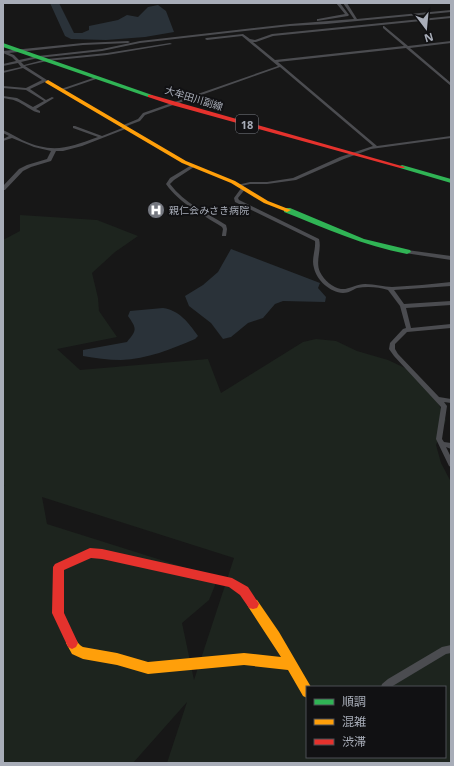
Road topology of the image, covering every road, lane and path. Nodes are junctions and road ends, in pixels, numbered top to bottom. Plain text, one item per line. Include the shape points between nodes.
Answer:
1 (338, 3) edge
2 (345, 3) edge
3 (451, 11) edge
4 (451, 17) edge
5 (356, 20) junction
6 (290, 25) junction
7 (384, 27) dead end
8 (251, 40) junction
9 (140, 42) junction
10 (451, 42) edge
11 (407, 46) junction
12 (3, 50) edge
13 (18, 50) junction
14 (43, 59) junction
15 (18, 61) junction
16 (275, 62) junction
17 (3, 65) edge
18 (23, 66) junction
19 (280, 66) junction
20 (3, 72) edge
21 (97, 78) junction
22 (46, 81) junction
23 (451, 85) edge
24 (3, 88) edge
25 (27, 89) junction
26 (63, 89) junction
27 (3, 97) edge
28 (52, 98) dead end
29 (46, 101) junction
30 (174, 104) junction
31 (33, 109) junction
32 (39, 112) dead end
33 (74, 127) dead end
34 (125, 127) junction
35 (3, 131) edge
36 (11, 137) junction
37 (101, 137) junction
38 (450, 139) edge
39 (3, 140) edge
40 (376, 147) junction
41 (54, 150) junction
42 (352, 154) junction
43 (192, 167) junction
44 (451, 181) edge
45 (242, 187) junction
46 (3, 189) edge
47 (224, 236) dead end
48 (408, 252) joint
49 (451, 258) edge
50 (451, 284) edge
51 (390, 289) junction
52 (451, 303) edge
53 (404, 306) junction
54 (451, 326) edge
55 (409, 330) junction
56 (438, 399) junction
57 (451, 401) edge
58 (442, 444) junction
59 (451, 446) edge
60 (451, 464) edge
61 (451, 649) edge
62 (289, 664) junction
63 (386, 686) edge
64 (306, 690) edge

1 - 6 street via 347,15
2 - 5 street
3 - 5 street
4 - 8 street via 272,35
5 - 6 street
6 - 9 street
7 - 11 street
8 - 14 street via 243,35 149,46 107,54
8 - 16 street
9 - 13 street
9 - 14 street
10 - 11 street
11 - 16 street
11 - 23 street
12 - 13 street, 大牟田川副線 / 18
12 - 15 street
13 - 14 street, 大牟田川副線 / 18
14 - 15 street
14 - 18 street
14 - 21 street, 大牟田川副線 / 18
15 - 17 street
15 - 18 street
16 - 19 street
18 - 20 street
18 - 22 street
19 - 30 street
19 - 40 street
21 - 26 street
21 - 30 street, 大牟田川副線 / 18
22 - 25 street
22 - 26 street
24 - 25 street
25 - 29 street
26 - 34 street
27 - 31 street via 16,99
28 - 29 street
29 - 31 street
30 - 34 street via 144,114 140,120
30 - 42 street, 大牟田川副線 / 18
31 - 32 street
33 - 37 street
34 - 37 street
34 - 43 street
35 - 36 street
36 - 39 street
36 - 41 street
37 - 41 street via 77,146
38 - 40 street
40 - 42 street
41 - 46 street via 49,160 21,170
42 - 44 street, 大牟田川副線 / 18
42 - 45 street via 294,179 267,183 250,182
43 - 45 street
43 - 47 street via 168,184 180,197 224,226
45 - 48 street via 266,202 367,242
45 - 51 street via 237,201 317,240 316,268 326,283 346,291 361,286
48 - 49 street
50 - 51 street
51 - 53 street
52 - 53 street
53 - 55 street
54 - 55 street
55 - 56 street via 405,330 392,344 392,349
56 - 57 street
56 - 58 street via 444,406 439,439
58 - 59 street
58 - 60 street
61 - 63 street via 438,654
62 - 62 street via 244,659 148,668 83,653 76,650 58,613 59,566 90,553 102,554 232,583 244,591
62 - 64 street

